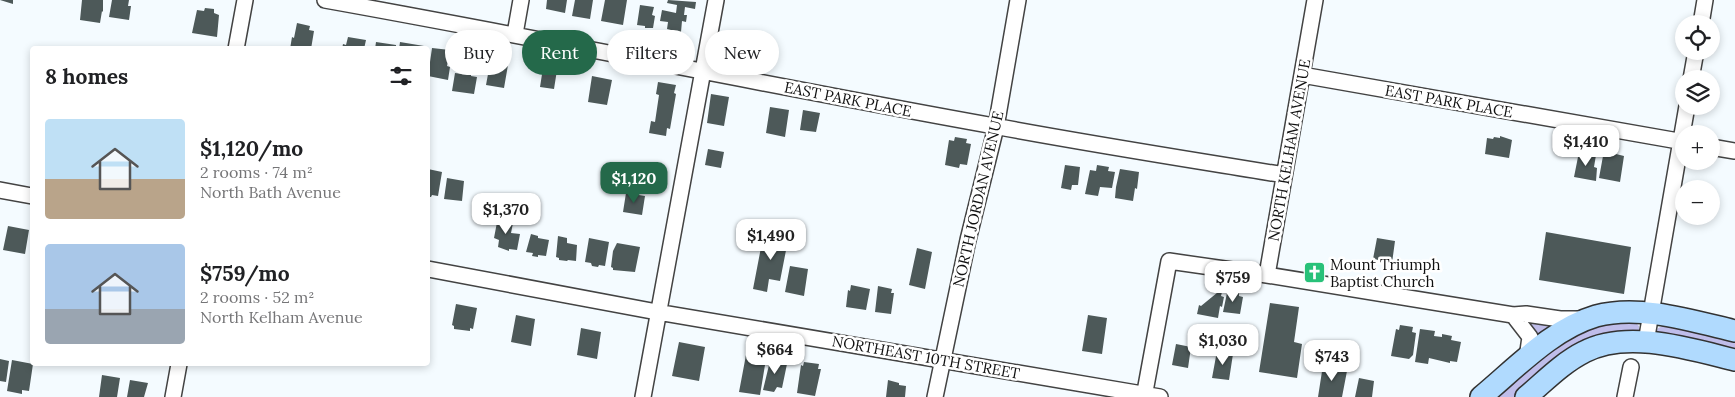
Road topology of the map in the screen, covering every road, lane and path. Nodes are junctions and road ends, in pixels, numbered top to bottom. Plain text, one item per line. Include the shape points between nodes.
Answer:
1 (245, 0) edge
2 (325, 0) edge
3 (521, 0) edge
4 (716, 0) edge
5 (1018, 0) edge
6 (1315, 0) edge
7 (1705, 0) edge
8 (1702, 15) edge
9 (515, 34) junction
10 (237, 46) edge
11 (703, 72) junction
12 (1302, 75) junction
13 (996, 127) junction
14 (1675, 141) edge
15 (1720, 149) edge
16 (1735, 152) edge
17 (1677, 170) edge
18 (1284, 175) junction
19 (0, 190) edge
20 (30, 196) edge
21 (430, 269) edge
22 (1267, 275) junction
23 (658, 312) junction
24 (1651, 314) junction
25 (1513, 315) junction
26 (1587, 319) junction
27 (1735, 331) edge
28 (1646, 342) junction
29 (1527, 358) junction
30 (943, 359) junction
31 (1735, 360) edge
32 (179, 366) edge
33 (1631, 367) dead end
34 (1144, 396) edge
35 (173, 397) edge
36 (642, 397) edge
37 (936, 397) edge
38 (1160, 397) edge
39 (1481, 397) edge
40 (1526, 397) edge
41 (1625, 397) edge

1 - 10 street
2 - 9 street, EAST PARK PLACE
3 - 9 street
4 - 11 street
5 - 13 street, NORTH JORDAN AVENUE
6 - 12 street, NORTH KELHAM AVENUE
7 - 8 street
9 - 11 street, EAST PARK PLACE
11 - 13 street, EAST PARK PLACE
11 - 23 street
12 - 14 street, EAST PARK PLACE
12 - 18 street, NORTH KELHAM AVENUE
13 - 18 street, EAST PARK PLACE
13 - 30 street, NORTH JORDAN AVENUE
15 - 16 street
17 - 24 street
18 - 22 street, NORTH KELHAM AVENUE
19 - 20 street
21 - 23 street, NORTHEAST 10TH STREET
22 - 25 street
22 - 34 street via 1169,261
23 - 30 street, NORTHEAST 10TH STREET
23 - 36 street
24 - 26 main road via 1609,314
24 - 27 main road
24 - 28 street
25 - 26 street
25 - 29 street via 1530,337
26 - 29 main road via 1564,330
28 - 31 main road
28 - 40 main road via 1620,341 1594,348 1571,360
29 - 39 main road
30 - 34 street, NORTHEAST 10TH STREET
30 - 37 street, NORTH JORDAN AVENUE
32 - 35 street
33 - 41 street
34 - 38 street, NORTHEAST 10TH STREET

